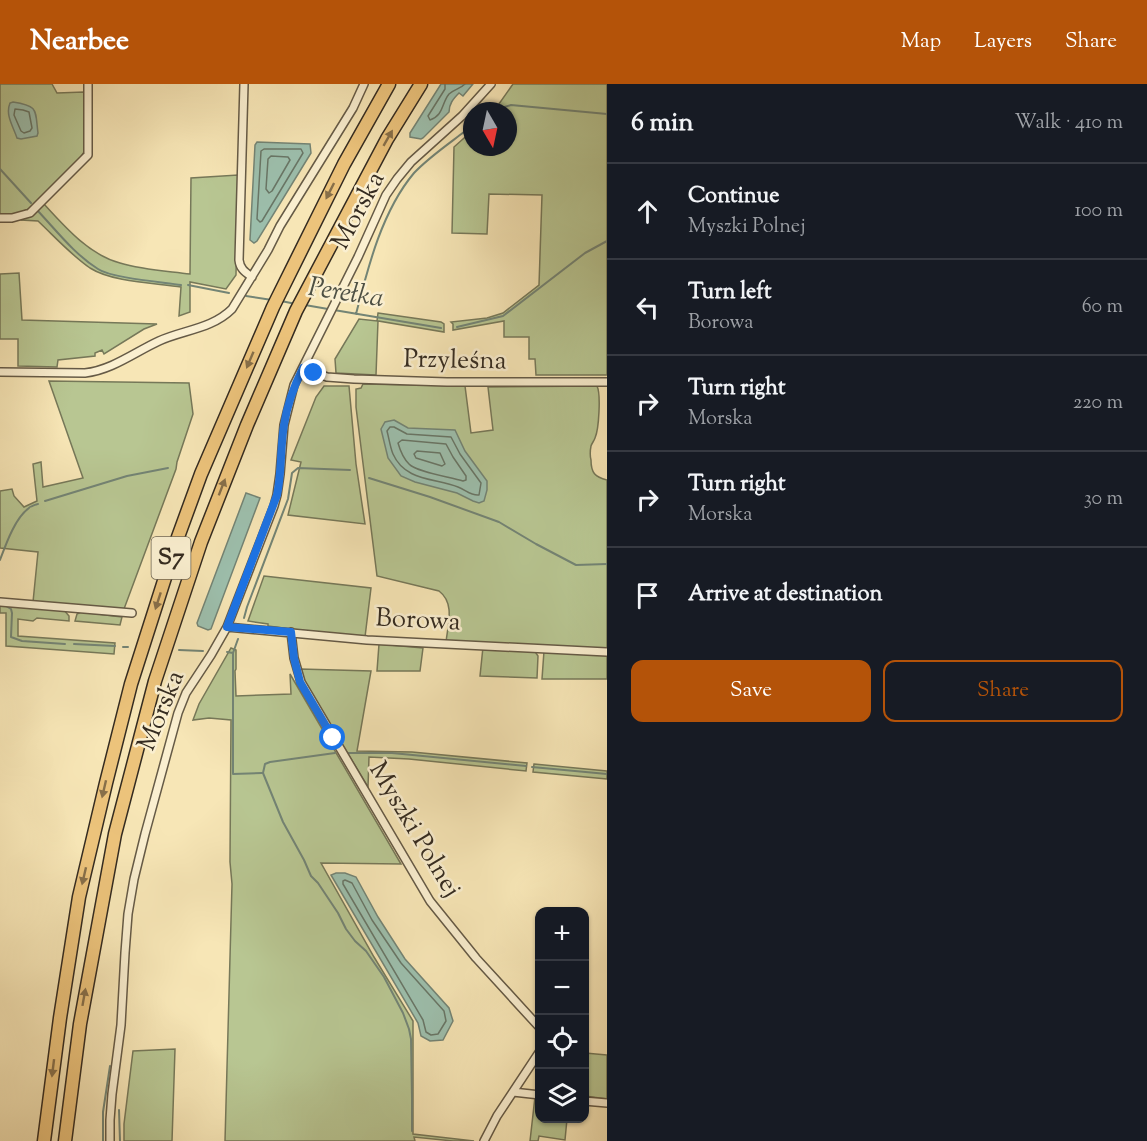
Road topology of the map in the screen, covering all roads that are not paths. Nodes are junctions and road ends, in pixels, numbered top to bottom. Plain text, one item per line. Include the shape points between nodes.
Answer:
1 (88, 84) edge
2 (244, 84) edge
3 (364, 84) edge
4 (389, 84) edge
5 (421, 84) edge
6 (491, 84) edge
7 (0, 218) edge
8 (252, 277) junction
9 (303, 368) junction
10 (0, 372) edge
11 (607, 382) edge
12 (0, 602) edge
13 (132, 613) dead end
14 (227, 627) junction
15 (291, 632) junction
16 (607, 652) edge
17 (535, 1023) edge
18 (535, 1059) edge
19 (513, 1092) junction
20 (535, 1094) edge
21 (589, 1101) edge
22 (607, 1103) edge
23 (44, 1141) edge
24 (65, 1141) edge
25 (110, 1141) edge
26 (484, 1141) edge

1 - 7 street via 88,155 30,213
2 - 8 street via 239,260
3 - 8 street
4 -> 23 highway, S7 via 275,302 178,537 128,695 79,897
24 -> 5 highway, S7 via 80,1024 124,799 155,681 201,542 299,306 387,139
6 - 9 street, Morska via 417,156 386,195
8 - 10 street via 232,309 216,322 169,336 98,371
9 - 11 street, Przyleśna via 327,377 354,379
9 - 14 street, Morska via 294,385 284,424 277,495
12 - 13 street
14 - 15 street, Borowa
14 - 25 street, Morska via 186,693 175,721 134,879
15 - 16 street, Borowa via 375,641
15 - 17 street, Myszki Polnej via 300,682 430,902
18 - 19 street
19 - 20 street
19 - 26 street
21 - 22 street

